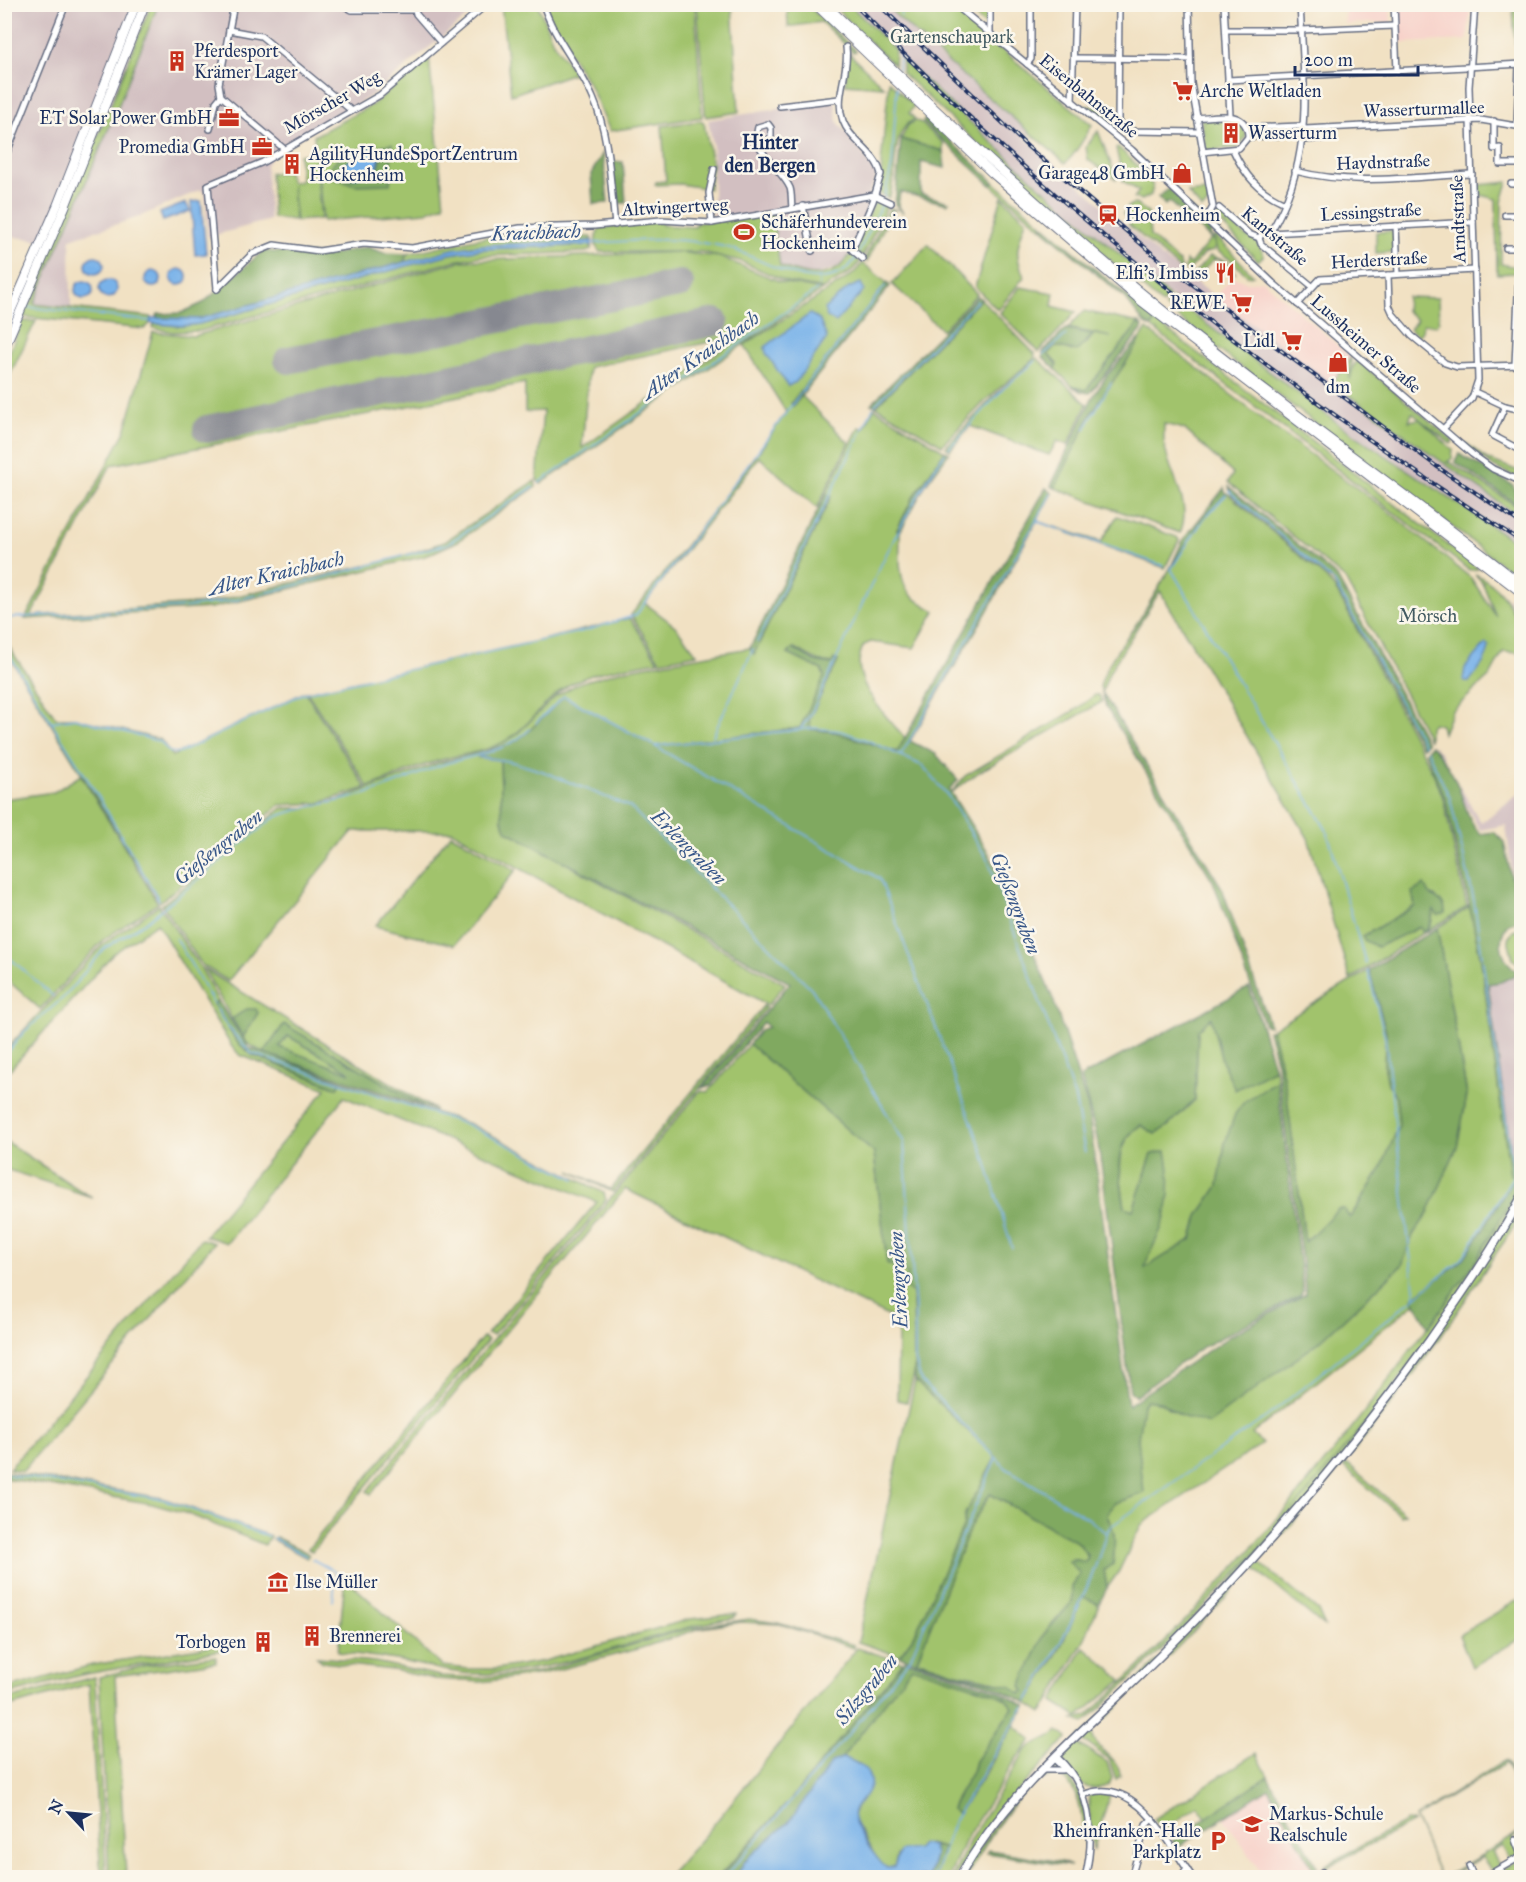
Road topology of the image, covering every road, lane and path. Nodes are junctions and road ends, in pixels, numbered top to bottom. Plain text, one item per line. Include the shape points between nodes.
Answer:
1 (66, 4) edge
2 (136, 4) edge
3 (145, 4) edge
4 (234, 4) edge
5 (341, 4) edge
6 (487, 4) edge
7 (543, 4) edge
8 (815, 4) edge
9 (825, 4) edge
10 (954, 4) edge
11 (990, 4) edge
12 (1031, 4) edge
13 (1075, 4) edge
14 (1119, 4) edge
15 (1189, 4) edge
16 (1224, 4) edge
17 (1300, 4) edge
18 (1394, 4) edge
19 (1475, 4) edge
20 (414, 7) edge
21 (1394, 26) junction
22 (229, 30) junction
23 (1226, 30) junction
24 (1301, 30) junction
25 (990, 33) junction
26 (441, 43) junction
27 (846, 46) dead end
28 (1074, 58) junction
29 (1118, 59) junction
30 (1190, 59) junction
31 (1027, 64) junction
32 (1520, 64) edge
33 (1470, 67) junction
34 (1397, 71) junction
35 (893, 74) junction
36 (1304, 76) junction
37 (1228, 80) junction
38 (902, 83) junction
39 (221, 96) junction
40 (839, 99) junction
41 (1072, 102) junction
42 (780, 106) dead end
43 (352, 111) junction
44 (1230, 115) junction
45 (1196, 118) junction
46 (1470, 121) junction
47 (1494, 121) junction
48 (1519, 126) edge
49 (1247, 128) junction
50 (1328, 128) junction
51 (210, 129) dead end
52 (1198, 132) junction
53 (1304, 134) junction
54 (1248, 137) junction
55 (283, 148) junction
56 (762, 149) dead end
57 (1233, 150) junction
58 (1202, 152) junction
59 (4, 160) edge
60 (1521, 164) edge
61 (714, 170) dead end
62 (1295, 171) junction
63 (1472, 174) junction
64 (1511, 184) dead end
65 (1521, 184) edge
66 (876, 195) junction
67 (889, 202) dead end
68 (1211, 202) junction
69 (1285, 203) junction
70 (803, 206) junction
71 (792, 207) junction
72 (1216, 209) junction
73 (1202, 214) junction
74 (1505, 215) dead end
75 (1521, 215) edge
76 (1473, 222) junction
77 (712, 223) junction
78 (615, 225) junction
79 (594, 226) joint
80 (1396, 226) junction
81 (1217, 229) junction
82 (1270, 233) junction
83 (1259, 238) junction
84 (1506, 248) dead end
85 (1521, 248) edge
86 (812, 251) dead end
87 (859, 257) dead end
88 (1521, 266) edge
89 (1475, 270) junction
90 (1398, 274) junction
91 (1388, 275) junction
92 (1312, 286) junction
93 (22, 299) junction
94 (1297, 304) junction
95 (5, 326) edge
96 (4, 348) edge
97 (1478, 365) junction
98 (1518, 365) edge
99 (1475, 392) junction
100 (1505, 406) junction
101 (1521, 410) edge
102 (1445, 431) junction
103 (1521, 451) edge
104 (1521, 482) edge
105 (1521, 584) edge
106 (1521, 593) edge
107 (1521, 1196) edge
108 (1056, 1756) junction
109 (1041, 1770) junction
110 (1063, 1770) junction
111 (1070, 1774) junction
112 (1083, 1795) junction
113 (1152, 1819) junction
114 (1515, 1840) dead end
115 (1521, 1856) edge
116 (1469, 1866) dead end
117 (1187, 1869) junction
118 (959, 1878) edge
119 (1085, 1878) edge
120 (1131, 1878) edge
121 (1180, 1878) edge
122 (1194, 1878) edge
123 (1474, 1878) edge
124 (1483, 1878) edge

1 - 59 street
2 - 93 highway
3 - 93 highway
4 - 22 street
5 - 20 street via 352,10
6 - 26 street, Mörscher Weg
7 - 78 street via 555,34 587,84 602,119
8 - 35 highway
9 - 35 highway
10 - 25 street, Eisenbahnstraße
11 - 25 street
12 - 31 street via 1031,59
13 - 28 street
14 - 29 street
15 - 30 street
16 - 23 street
17 - 24 street
18 - 21 street
19 - 33 street, Arndtstraße
20 - 26 street
21 - 24 street
21 - 34 street
22 - 39 street via 219,84
22 - 43 street via 261,36
23 - 24 street
23 - 37 street
24 - 36 street
25 - 31 street, Eisenbahnstraße
26 - 43 street, Mörscher Weg via 380,95
27 - 40 street
28 - 29 street
28 - 41 street
29 - 30 street
29 - 52 street via 1118,121 1123,128
30 - 45 street
31 - 41 street, Eisenbahnstraße
32 - 33 street
32 - 48 street
33 - 34 street
33 - 46 street, Arndtstraße
34 - 36 street
35 - 38 highway
36 - 37 street
36 - 53 street
37 - 44 street
38 - 105 highway via 1138,290
38 - 106 highway via 1032,208 1141,301
39 - 51 street
39 - 55 street
40 - 42 street
40 - 66 street via 846,128 880,169
41 - 73 street, Eisenbahnstraße
43 - 55 street, Mörscher Weg
44 - 45 street
44 - 49 street
45 - 52 street
46 - 47 street, Wasserturmallee
46 - 50 street, Wasserturmallee
46 - 63 street, Arndtstraße
47 - 48 street, Wasserturmallee
47 - 60 street via 1494,149 1500,148 1500,164
49 - 53 street, Wasserturmallee via 1300,126
49 - 54 street
50 - 53 street, Wasserturmallee
50 - 53 street, Wasserturmallee via 1328,138
52 - 58 street
53 - 54 street, Wasserturmallee
53 - 62 street
54 - 57 street
55 - 79 street, Mörscher Weg via 263,162 208,185 216,289 252,254 266,247 319,251 364,244 412,248 520,228
56 - 71 street via 790,189
57 - 58 street
57 - 69 street via 1249,179 1270,197
58 - 68 street
61 - 77 street via 709,193
62 - 63 street, Haydnstraße via 1348,181
62 - 69 street
63 - 76 street, Arndtstraße
64 - 65 street
66 - 67 street
66 - 70 street, Altwingertweg
66 - 87 street via 854,246
68 - 72 street
68 - 73 street
69 - 82 street
70 - 71 street, Altwingertweg
70 - 86 street
71 - 77 street, Altwingertweg
72 - 73 street
72 - 81 street
72 - 83 street, Kantstraße
73 - 81 street, Lussheimer Straße
74 - 75 street
76 - 80 street, Lessingstraße
76 - 89 street, Arndtstraße
77 - 78 street, Altwingertweg via 662,220
78 - 79 street, Altwingertweg
80 - 82 street, Lessingstraße
80 - 90 street
81 - 94 street, Lussheimer Straße
82 - 83 street
83 - 92 street, Kantstraße via 1261,244
84 - 85 street
88 - 98 street
89 - 90 street, Herderstraße
89 - 97 street, Arndtstraße
90 - 91 street, Herderstraße
91 - 92 street, Herderstraße via 1320,279
91 - 97 street via 1389,304 1399,323 1445,363 1457,367
92 - 94 street, Herderstraße
93 - 95 highway
93 - 96 highway
94 - 102 street, Lussheimer Straße
97 - 98 street
97 - 99 street, Arndtstraße
99 - 100 street
99 - 102 street
100 - 101 street
100 - 103 street via 1492,435
102 - 104 street, Lussheimer Straße via 1493,469
107 - 108 main road via 1488,1255 1422,1350 1302,1503 1216,1600
108 - 109 main road
108 - 110 street
108 - 111 street
109 - 110 street
109 - 118 main road via 999,1816
110 - 111 street
111 - 112 street
112 - 113 street via 1111,1791 1138,1804
112 - 119 street via 1091,1830
113 - 117 street
113 - 120 street via 1144,1831
114 - 115 street
115 - 124 street
116 - 123 street
117 - 121 street
117 - 122 street

